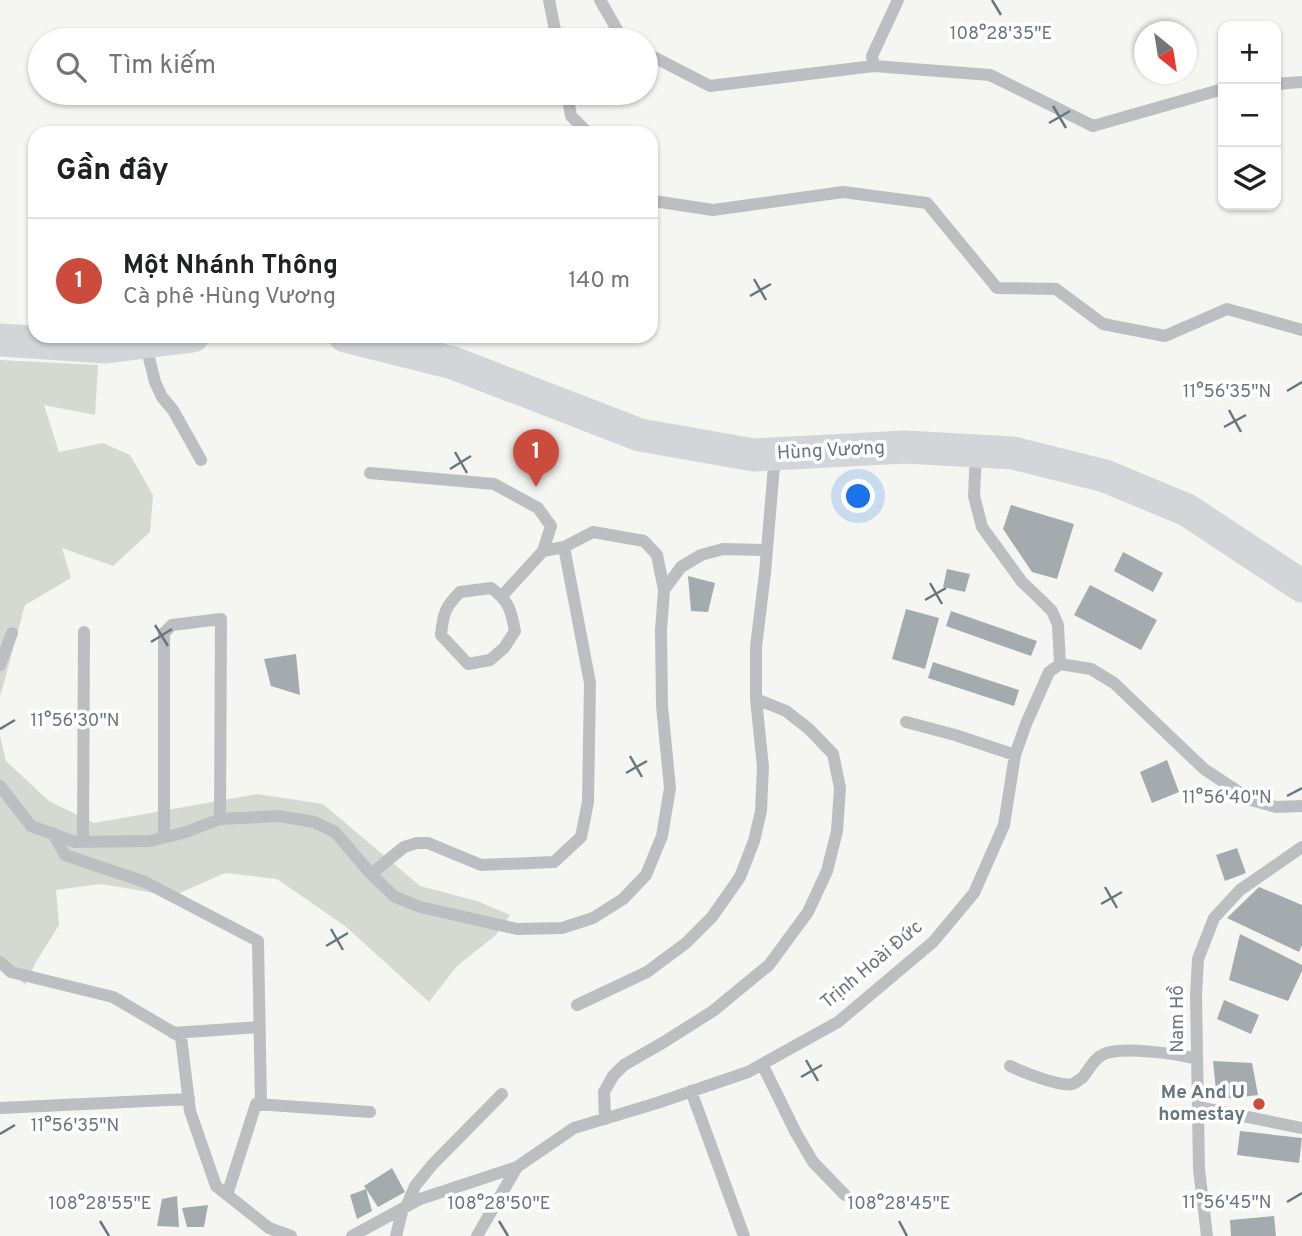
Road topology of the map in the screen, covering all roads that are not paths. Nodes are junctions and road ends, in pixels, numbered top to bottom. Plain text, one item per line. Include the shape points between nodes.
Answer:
1 (549, 0) edge
2 (600, 0) edge
3 (898, 0) edge
4 (555, 28) edge
5 (616, 28) edge
6 (658, 59) edge
7 (874, 66) junction
8 (1302, 82) edge
9 (1281, 84) edge
10 (1218, 90) edge
11 (569, 105) edge
12 (581, 126) edge
13 (658, 202) edge
14 (1302, 330) edge
15 (0, 340) edge
16 (28, 342) edge
17 (46, 343) edge
18 (137, 343) edge
19 (145, 343) edge
20 (373, 343) edge
21 (976, 451) junction
22 (775, 454) junction
23 (201, 460) dead end
24 (370, 473) dead end
25 (564, 547) junction
26 (766, 550) junction
27 (543, 551) junction
28 (1302, 586) edge
29 (664, 590) junction
30 (502, 596) junction
31 (84, 632) dead end
32 (12, 633) dead end
33 (1060, 663) junction
34 (0, 665) edge
35 (756, 699) junction
36 (906, 722) dead end
37 (1015, 755) junction
38 (0, 786) edge
39 (1302, 806) edge
40 (220, 819) junction
41 (53, 834) junction
42 (164, 837) junction
43 (83, 841) junction
44 (1302, 847) edge
45 (371, 874) junction
46 (0, 962) edge
47 (577, 1005) dead end
48 (260, 1027) junction
49 (173, 1033) junction
50 (1197, 1059) junction
51 (762, 1064) junction
52 (1010, 1066) dead end
53 (691, 1091) junction
54 (502, 1094) dead end
55 (189, 1099) junction
56 (261, 1105) junction
57 (1198, 1107) junction
58 (0, 1108) edge
59 (370, 1112) dead end
60 (605, 1119) junction
61 (1302, 1128) edge
62 (517, 1167) junction
63 (227, 1195) junction
64 (845, 1195) dead end
65 (405, 1207) junction
66 (291, 1236) edge
67 (352, 1236) edge
68 (396, 1236) edge
69 (477, 1236) edge
70 (744, 1236) edge
71 (1207, 1236) edge

1 - 4 street
2 - 5 street
3 - 7 street via 872,56
6 - 7 street via 709,86
7 - 10 street via 990,75 1093,126
8 - 9 street
11 - 12 street via 571,116
13 - 14 street via 713,210 843,192 927,203 997,288 1056,289 1103,324 1166,336 1227,309
15 - 16 highway
17 - 18 highway via 107,347
19 - 23 street via 162,397
20 - 22 highway, Hùng Vương via 453,363 640,435 754,455
21 - 22 highway, Hùng Vương via 905,447
21 - 28 highway, Hùng Vương via 1013,453 1105,476 1187,510
21 - 33 street via 974,496 982,527 1021,582 1052,611 1058,625
22 - 26 street
24 - 27 street via 494,484 538,508 551,526
25 - 27 street
25 - 29 street via 593,532 644,541 657,555
25 - 45 street via 590,683 588,802 581,837 554,862 481,865 428,843 416,843 404,847
26 - 29 street via 723,549 701,555 681,566
26 - 35 street
27 - 30 street
29 - 45 street via 662,706 670,788 662,836 646,875 623,899 593,918 562,928 517,929 421,907 395,897
30 - 30 street via 511,610 515,631 490,660 468,664 441,635 443,616 460,592 491,588
31 - 43 street
32 - 34 street
33 - 37 street, Trịnh Hoài Đức via 1049,672
33 - 39 street via 1091,669 1114,683 1204,769 1251,800 1276,807
35 - 47 street via 763,767 761,811 740,877 687,943 647,972
35 - 60 street via 786,710 832,754 840,788 827,871 808,912 769,965 713,1011 613,1076 604,1092
36 - 37 street
37 - 51 street, Trịnh Hoài Đức via 1004,825 974,893 933,942 838,1022
38 - 41 street via 31,826
40 - 42 street
40 - 42 street via 221,619 172,625 164,633
40 - 45 street via 278,816 314,822 335,832
41 - 43 street
41 - 48 street via 65,855 145,882 258,941
42 - 43 street
44 - 50 street, Nam Hồ via 1240,890 1214,918 1198,960
46 - 49 street via 12,972 113,997
48 - 49 street
48 - 56 street
49 - 55 street via 181,1037
50 - 52 street via 1119,1051 1104,1054 1072,1084 1028,1075
50 - 57 street, Nam Hồ
51 - 53 street, Trịnh Hoài Đức
51 - 64 street via 813,1162
53 - 60 street, Trịnh Hoài Đức
53 - 70 street
54 - 65 street via 432,1165
55 - 58 street
55 - 63 street via 216,1186
56 - 59 street
56 - 63 street via 256,1104
57 - 61 street
57 - 71 street, Nam Hồ
60 - 62 street, Trịnh Hoài Đức via 574,1128
62 - 65 street
62 - 69 street, Trịnh Hoài Đức
63 - 66 street via 269,1228
65 - 67 street
65 - 68 street

